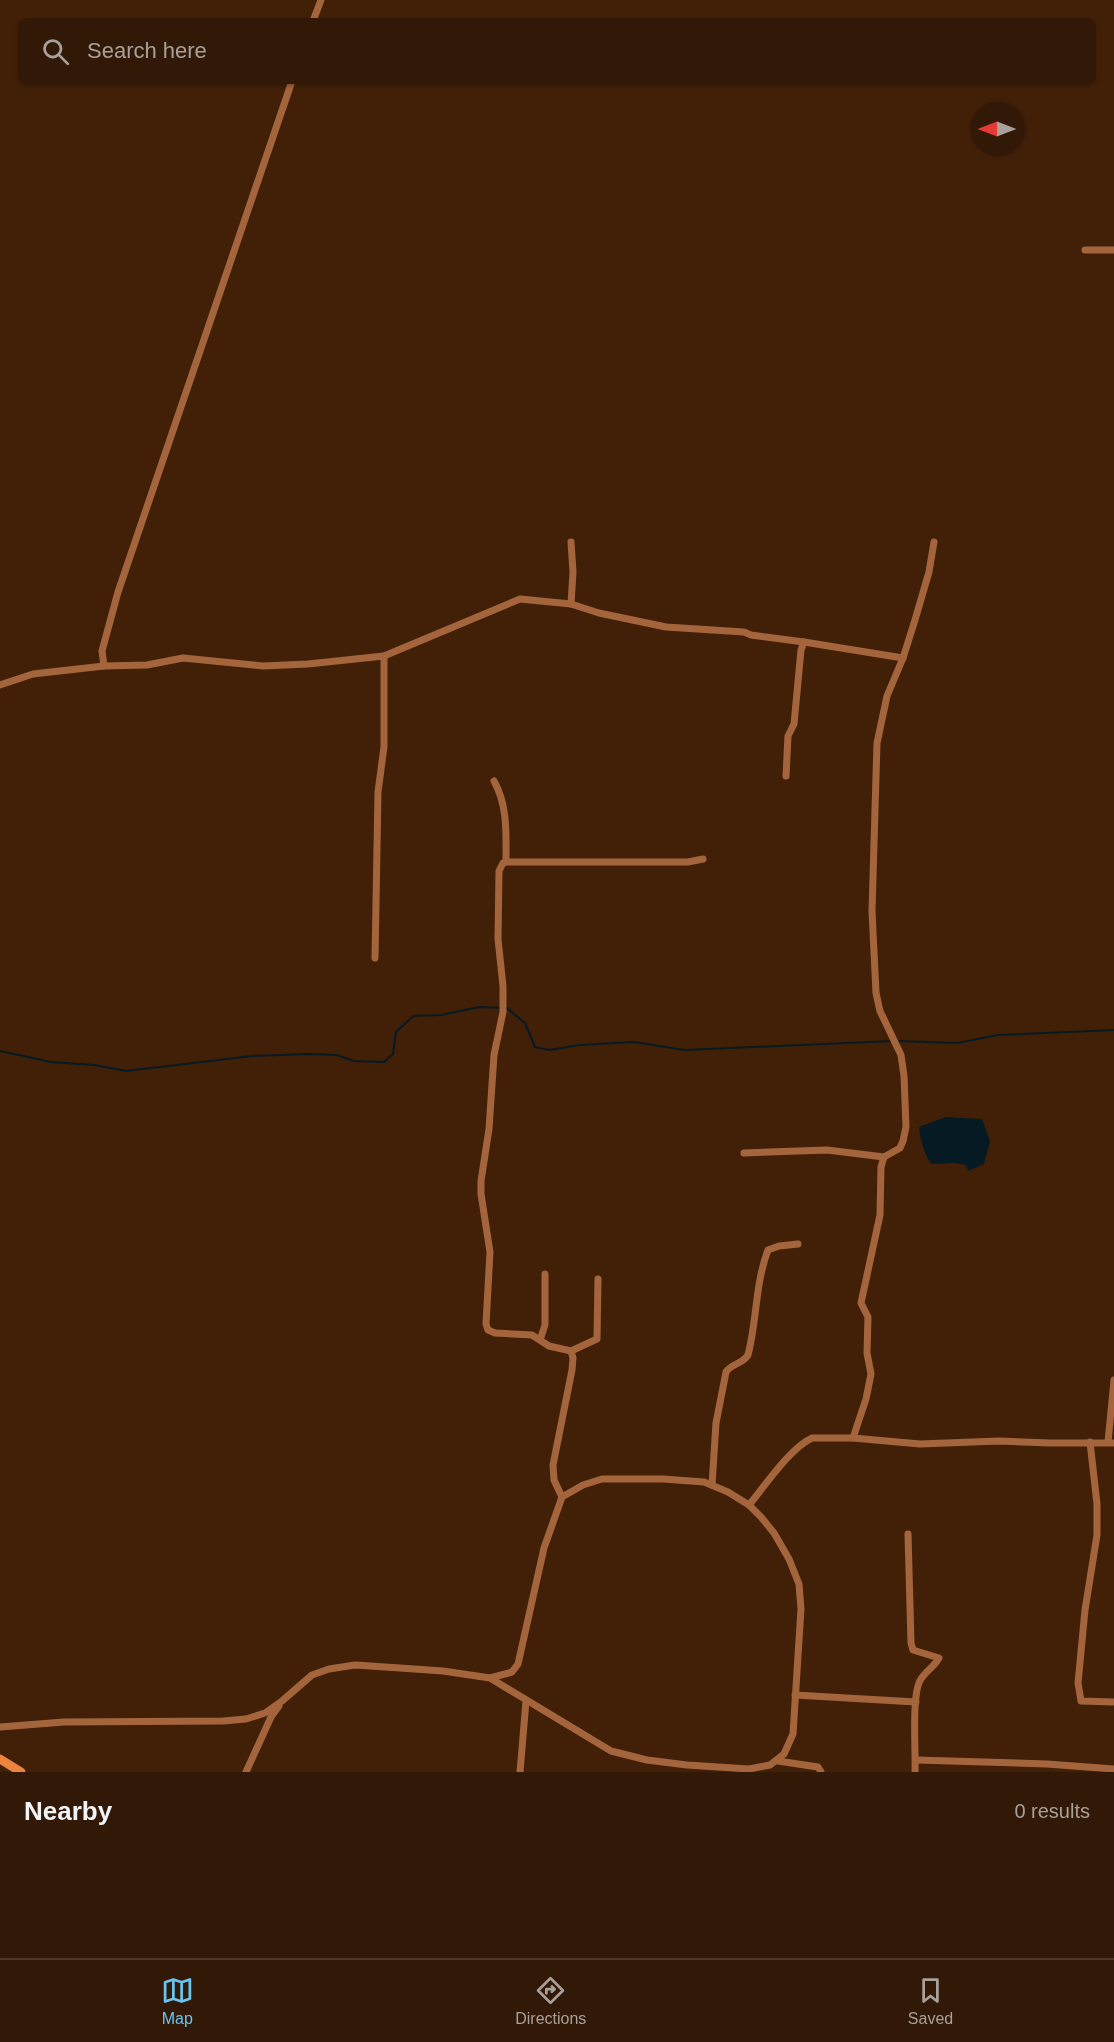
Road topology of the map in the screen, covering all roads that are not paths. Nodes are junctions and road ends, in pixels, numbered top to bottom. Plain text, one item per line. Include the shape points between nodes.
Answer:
1 (321, 0) edge
2 (314, 18) edge
3 (291, 84) edge
4 (1085, 250) dead end
5 (1114, 250) edge
6 (934, 542) dead end
7 (572, 543) dead end
8 (571, 604) junction
9 (804, 642) junction
10 (384, 656) junction
11 (903, 658) junction
12 (104, 666) junction
13 (0, 685) edge
14 (786, 776) dead end
15 (495, 781) dead end
16 (703, 859) dead end
17 (506, 862) junction
18 (375, 958) dead end
19 (744, 1153) dead end
20 (884, 1157) junction
21 (798, 1244) dead end
22 (544, 1274) dead end
23 (598, 1279) dead end
24 (540, 1340) junction
25 (571, 1351) junction
26 (1114, 1380) edge
27 (853, 1438) junction
28 (1090, 1442) junction
29 (1111, 1442) edge
30 (712, 1485) junction
31 (562, 1497) junction
32 (748, 1505) junction
33 (908, 1534) dead end
34 (489, 1678) junction
35 (795, 1695) junction
36 (282, 1701) junction
37 (526, 1701) junction
38 (916, 1702) junction
39 (1114, 1702) edge
40 (0, 1727) edge
41 (0, 1759) edge
42 (916, 1760) junction
43 (778, 1761) junction
44 (0, 1766) edge
45 (1114, 1769) edge
46 (9, 1772) edge
47 (21, 1772) edge
48 (246, 1772) edge
49 (520, 1772) edge
50 (821, 1772) edge
51 (915, 1772) edge

1 - 2 street
3 - 12 street via 118,592 102,651
4 - 5 street
6 - 11 street
7 - 8 street
8 - 9 street via 666,627 744,632
8 - 10 street via 520,599
9 - 11 street
9 - 14 street via 794,724 788,736
10 - 12 street via 263,666 183,658 147,665
10 - 18 street
11 - 20 street via 887,696 875,785 872,911 876,993 880,1011 901,1055 906,1127 900,1148
12 - 13 street via 33,674
15 - 17 street via 504,804
16 - 17 street
17 - 24 street via 499,871 498,892 503,1012 494,1055 482,1181 490,1252 486,1324 495,1334 532,1335
19 - 20 street via 826,1150
20 - 27 street via 880,1215 861,1303 868,1317 871,1374
21 - 30 street via 768,1250 765,1258 748,1355 726,1372 716,1423
22 - 24 street via 544,1325
23 - 25 street via 597,1339
24 - 25 street
25 - 31 street via 572,1370 553,1465 554,1480
26 - 29 street
27 - 28 street via 920,1444
27 - 32 street via 807,1440
28 - 29 street
28 - 39 street via 1096,1535 1078,1683 1081,1701
30 - 31 street via 663,1479 602,1479
30 - 32 street
31 - 34 street via 544,1548 518,1664 512,1672
32 - 35 street via 774,1533 799,1584
33 - 38 street via 911,1643 913,1650 939,1659 920,1680
34 - 36 street via 355,1665 312,1675
34 - 37 street
35 - 38 street
35 - 43 street via 792,1734
36 - 40 street via 265,1713 246,1719
36 - 48 street
37 - 43 street via 604,1748 647,1760 749,1769
37 - 49 street
38 - 42 street
41 - 47 main road
42 - 45 street
42 - 51 street
43 - 50 street via 818,1767
44 - 46 main road

